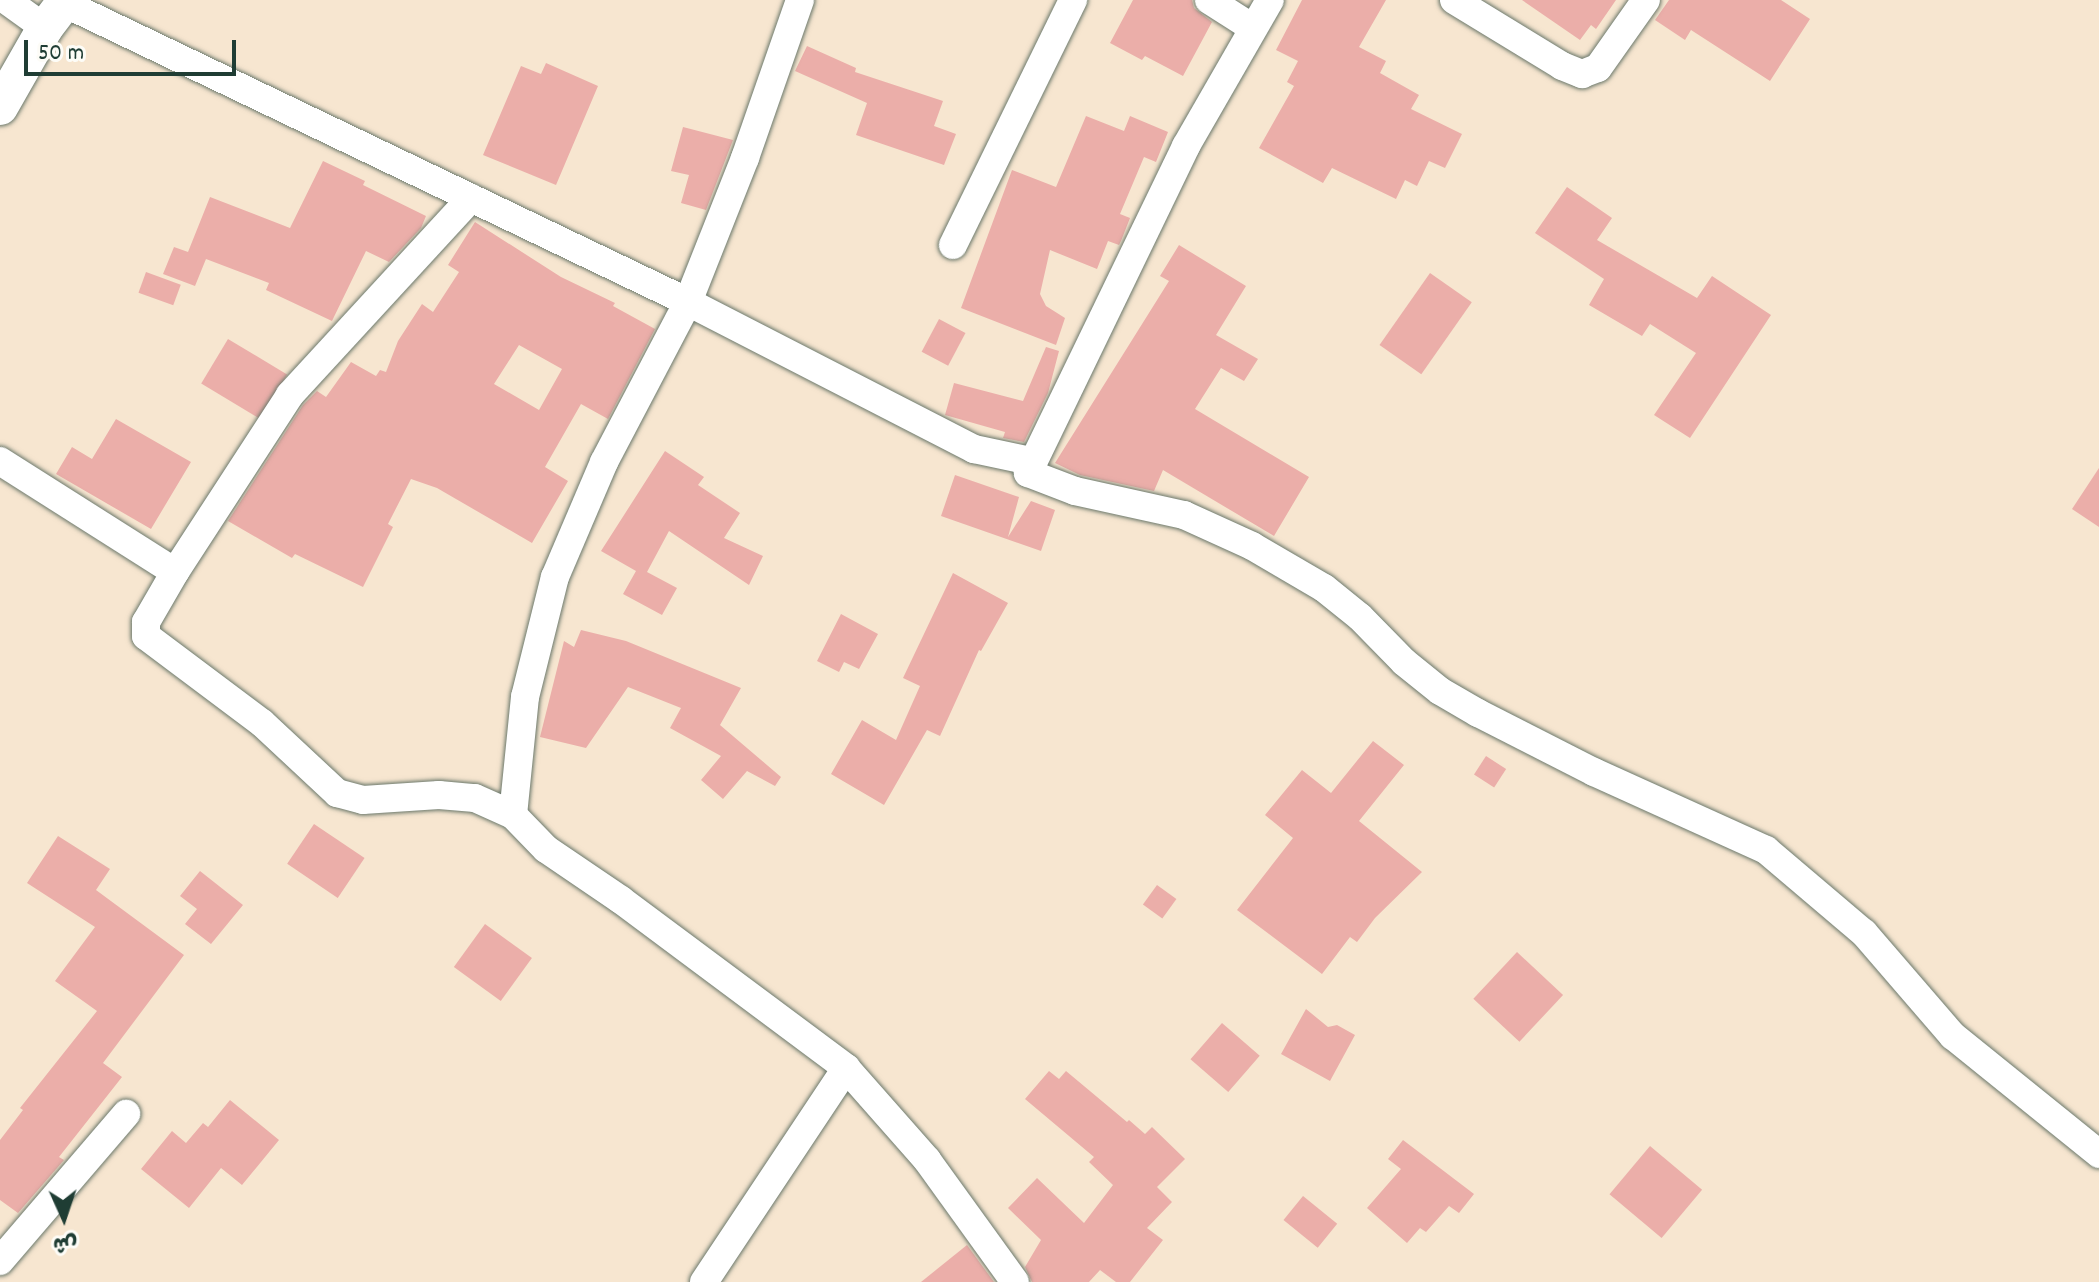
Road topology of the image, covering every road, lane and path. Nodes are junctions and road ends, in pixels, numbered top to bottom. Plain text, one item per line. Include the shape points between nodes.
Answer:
1 (6, 0) edge
2 (800, 0) edge
3 (1073, 0) edge
4 (1209, 0) edge
5 (1270, 0) edge
6 (1454, 0) edge
7 (1646, 0) edge
8 (58, 10) edge
9 (1253, 28) junction
10 (0, 107) edge
11 (471, 198) junction
12 (953, 245) dead end
13 (688, 302) junction
14 (0, 461) edge
15 (1028, 473) junction
16 (175, 572) junction
17 (513, 815) junction
18 (846, 1068) junction
19 (126, 1114) dead end
20 (2099, 1154) edge
21 (0, 1261) edge
22 (704, 1282) edge
23 (1015, 1282) edge

1 - 8 street
2 - 13 street
3 - 12 street
4 - 9 street
5 - 9 street
6 - 7 street via 1582,74 1598,68
8 - 10 street
8 - 11 street
9 - 15 street via 1186,146
11 - 13 street
11 - 16 street via 290,395
13 - 15 street via 974,449 1026,460
13 - 17 street via 604,462 555,577 525,697
14 - 16 street
15 - 20 street via 1075,491 1184,515 1252,546 1324,588 1404,662 1465,706 1766,850 1864,933 1953,1036
16 - 17 street via 146,622 150,642 262,723 337,793 363,800 475,798
17 - 18 street via 546,849
18 - 22 street
18 - 23 street via 927,1160
19 - 21 street

